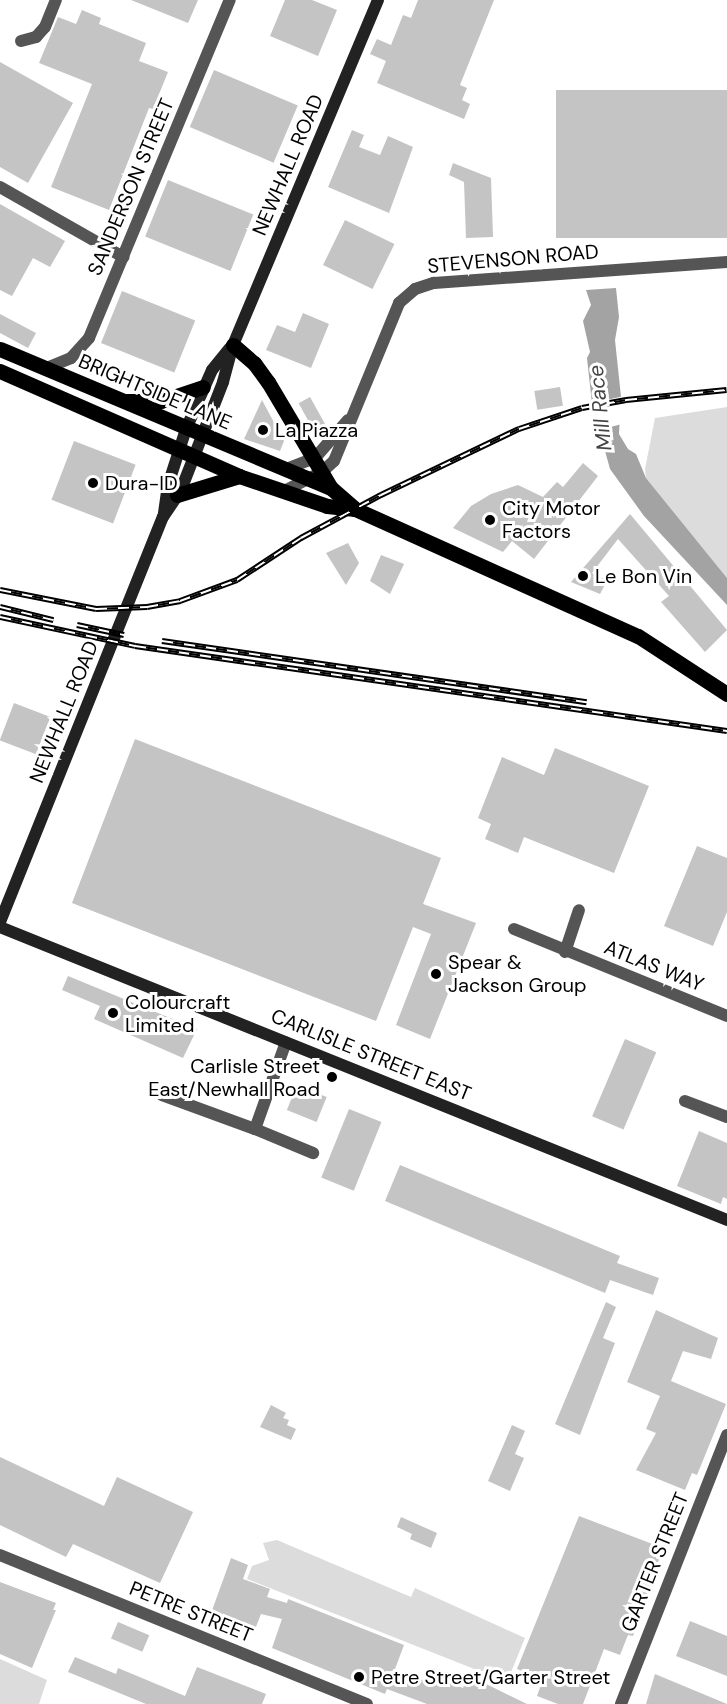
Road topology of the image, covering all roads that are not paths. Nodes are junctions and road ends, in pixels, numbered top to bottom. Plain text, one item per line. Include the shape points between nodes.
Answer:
1 (56, 0) edge
2 (230, 0) edge
3 (378, 0) edge
4 (21, 42) dead end
5 (0, 187) edge
6 (123, 257) junction
7 (727, 262) edge
8 (233, 345) junction
9 (0, 349) edge
10 (44, 369) junction
11 (0, 371) edge
12 (203, 387) junction
13 (120, 401) junction
14 (349, 419) junction
15 (193, 432) junction
16 (186, 453) junction
17 (315, 458) junction
18 (285, 469) junction
19 (239, 476) junction
20 (316, 476) junction
21 (284, 491) junction
22 (177, 495) junction
23 (355, 509) junction
24 (163, 517) junction
25 (727, 694) edge
26 (579, 910) dead end
27 (0, 924) edge
28 (514, 929) dead end
29 (566, 952) junction
30 (727, 1016) edge
31 (286, 1042) junction
32 (162, 1095) dead end
33 (685, 1101) dead end
34 (727, 1116) edge
35 (255, 1129) junction
36 (314, 1152) dead end
37 (727, 1220) edge
38 (727, 1435) edge
39 (0, 1555) edge
40 (367, 1704) edge
41 (621, 1704) edge

1 - 4 street via 45,27 36,37
2 - 6 street, SANDERSON STREET
3 - 8 main road, NEWHALL ROAD
5 - 6 street
6 - 10 street, SANDERSON STREET via 89,338 71,358
7 - 14 street, STEVENSON ROAD via 421,286 399,303
8 - 12 main road, NEWHALL ROAD
8 - 15 main road, NEWHALL ROAD via 224,382
8 - 17 main road via 268,382
9 - 10 main road, BRIGHTSIDE LANE
10 - 13 main road, BRIGHTSIDE LANE
11 - 16 main road, BRIGHTSIDE LANE
12 - 13 main road via 161,401
12 - 15 main road, NEWHALL ROAD
13 - 15 main road, BRIGHTSIDE LANE
14 - 17 street, STEVENSON ROAD
14 - 20 street, STEVENSON ROAD via 339,451
15 - 16 main road, NEWHALL ROAD
15 - 18 main road, BRIGHTSIDE LANE
16 - 19 main road, BRIGHTSIDE LANE
16 - 22 main road, NEWHALL ROAD
16 - 24 main road, NEWHALL ROAD via 168,485
17 - 18 street, STEVENSON ROAD
17 - 20 main road
18 - 20 main road, BRIGHTSIDE LANE
19 - 21 main road, BRIGHTSIDE LANE
19 - 22 main road
20 - 21 street, STEVENSON ROAD
20 - 23 main road, BRIGHTSIDE LANE
21 - 23 main road, BRIGHTSIDE LANE via 327,506
22 - 24 main road, NEWHALL ROAD
23 - 25 main road, BRIGHTSIDE LANE via 638,636
24 - 27 main road, NEWHALL ROAD
26 - 29 street
27 - 31 main road, CARLISLE STREET EAST
28 - 29 street, ATLAS WAY
29 - 30 street, ATLAS WAY
31 - 35 street
31 - 37 main road, CARLISLE STREET EAST
32 - 35 street
33 - 34 street
35 - 36 street
38 - 41 street, GARTER STREET
39 - 40 street, PETRE STREET

